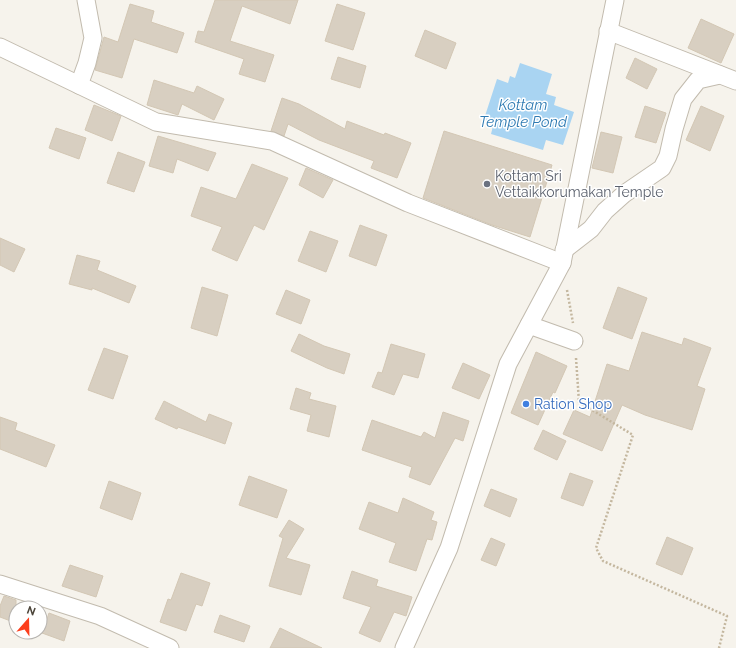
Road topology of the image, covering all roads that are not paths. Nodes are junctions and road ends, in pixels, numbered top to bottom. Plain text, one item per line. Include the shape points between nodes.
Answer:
1 (86, 0) edge
2 (614, 0) edge
3 (608, 31) junction
4 (0, 47) edge
5 (720, 75) junction
6 (736, 81) edge
7 (79, 85) junction
8 (563, 256) junction
9 (529, 325) junction
10 (574, 341) road end
11 (0, 584) edge
12 (170, 648) edge
13 (404, 648) edge

1 - 7 street via 93,38
2 - 3 street
3 - 5 street
3 - 8 street
4 - 7 street
5 - 6 street
5 - 8 street via 698,80 683,99 668,156 662,168 624,194
7 - 8 street via 156,122 272,141 408,203
8 - 9 street
9 - 10 street
9 - 13 street via 508,364 449,548
11 - 12 street via 100,616

